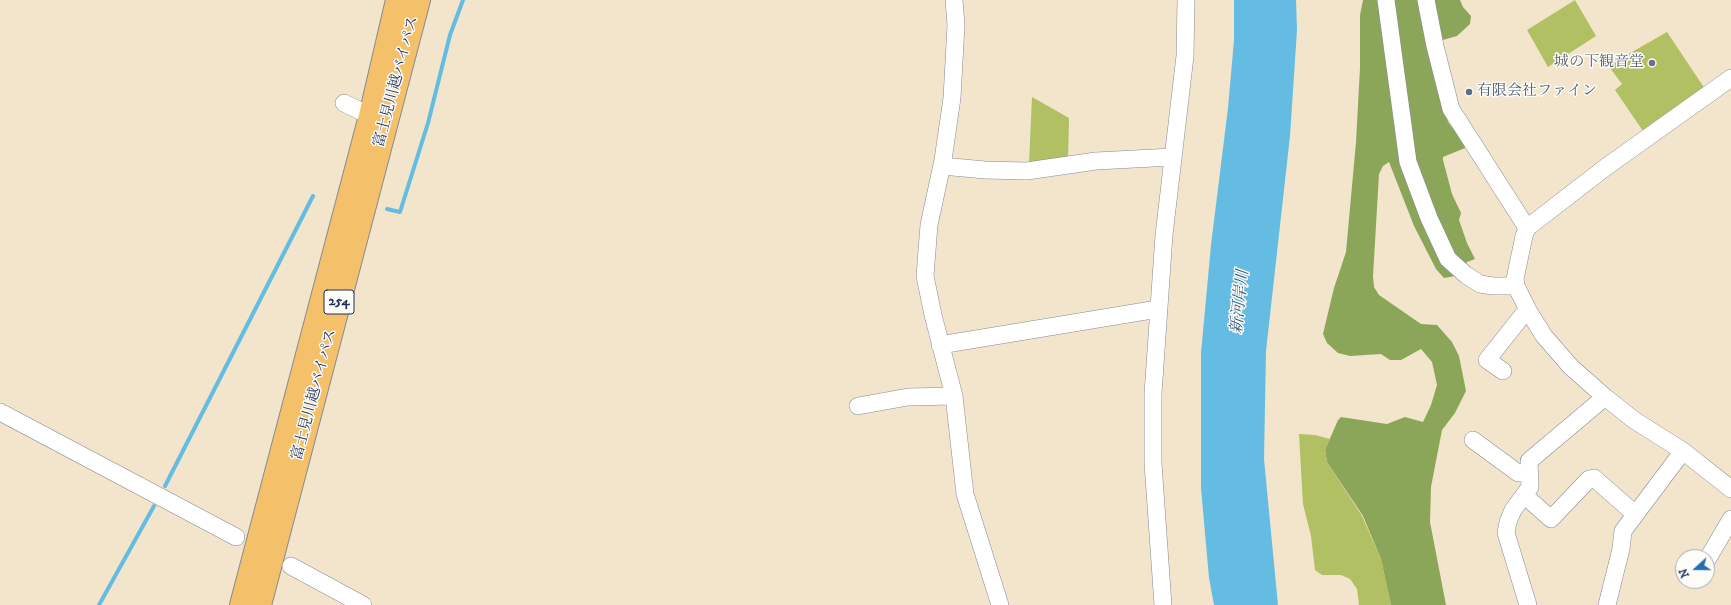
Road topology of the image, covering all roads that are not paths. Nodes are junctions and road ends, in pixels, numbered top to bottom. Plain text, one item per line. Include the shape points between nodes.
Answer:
1 (398, 0) edge
2 (419, 0) edge
3 (954, 0) edge
4 (1186, 0) edge
5 (1386, 0) edge
6 (1426, 0) edge
7 (1731, 78) edge
8 (344, 103) dead end
9 (378, 119) junction
10 (1173, 157) junction
11 (942, 166) junction
12 (1527, 228) junction
13 (1516, 286) junction
14 (1158, 309) junction
15 (1529, 312) junction
16 (940, 345) junction
17 (1503, 371) dead end
18 (954, 396) junction
19 (1605, 397) junction
20 (858, 406) dead end
21 (0, 412) edge
22 (1473, 440) dead end
23 (1683, 451) junction
24 (1529, 472) junction
25 (1731, 489) edge
26 (1524, 494) junction
27 (1635, 514) junction
28 (1731, 519) edge
29 (236, 537) dead end
30 (1713, 549) edge
31 (291, 566) dead end
32 (241, 605) edge
33 (260, 605) edge
34 (363, 605) edge
35 (1000, 605) edge
36 (1163, 605) edge
37 (1528, 605) edge
38 (1607, 605) edge

1 - 9 highway, 富士見川越バイパス / 254
2 - 9 highway, 富士見川越バイパス / 254
3 - 11 street via 955,53 948,134
4 - 10 street via 1185,56
5 - 13 street via 1408,162 1429,218 1448,259 1466,275 1480,284
6 - 12 street via 1451,109
7 - 12 street via 1606,167
8 - 9 street
9 - 32 highway, 富士見川越バイパス / 254
9 - 33 highway, 富士見川越バイパス / 254
10 - 11 street via 1096,161 1028,171
10 - 14 street
11 - 16 street via 929,225 925,276
12 - 13 street via 1515,278
13 - 15 street
14 - 16 street
14 - 36 street via 1153,394 1153,463
15 - 17 street via 1522,316 1487,360
15 - 19 street via 1554,349
16 - 18 street
18 - 20 street via 908,396
18 - 35 street via 965,494
19 - 23 street via 1634,420
19 - 24 street via 1529,461
21 - 29 street
22 - 24 street via 1518,473
23 - 25 street
23 - 27 street
24 - 26 street via 1530,487
26 - 27 street via 1552,519 1589,479 1594,478
26 - 37 street via 1513,510 1506,533
27 - 38 street via 1623,531
28 - 30 street
31 - 34 street

